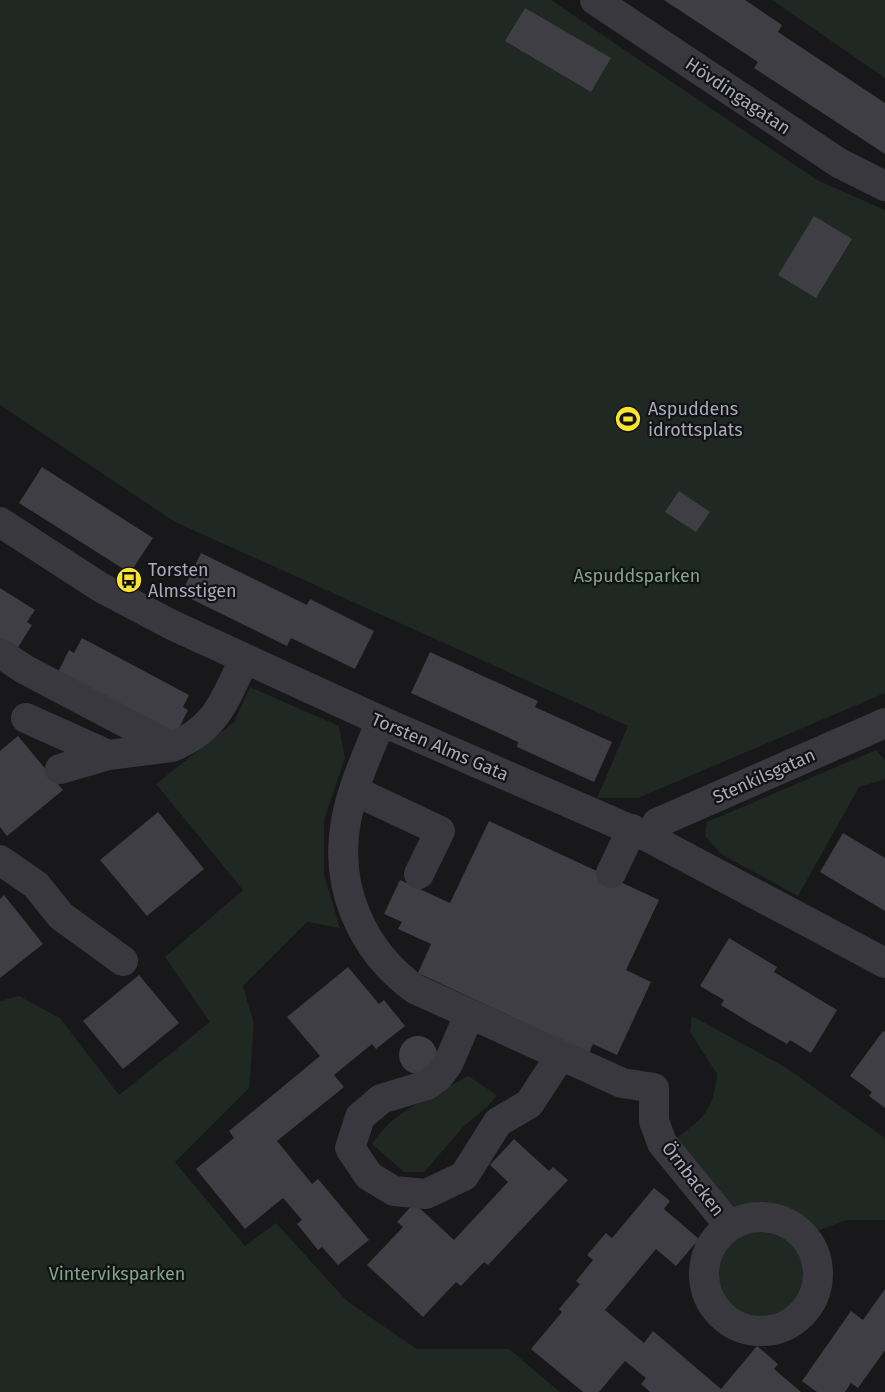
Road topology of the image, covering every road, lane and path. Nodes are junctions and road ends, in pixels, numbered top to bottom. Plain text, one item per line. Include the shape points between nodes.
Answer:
1 (594, 0) edge
2 (885, 186) edge
3 (0, 522) edge
4 (0, 653) edge
5 (244, 660) junction
6 (26, 718) dead end
7 (381, 722) junction
8 (885, 723) edge
9 (172, 747) junction
10 (108, 755) junction
11 (60, 769) dead end
12 (355, 791) junction
13 (641, 833) junction
14 (0, 860) edge
15 (611, 873) dead end
16 (420, 874) dead end
17 (123, 961) dead end
18 (885, 963) edge
19 (469, 1015) junction
20 (561, 1055) junction
21 (729, 1225) dead end

1 - 2 street, Hövdingagatan via 839,163
3 - 5 street, Torsten Alms Gata via 100,587
4 - 9 street
5 - 7 street, Torsten Alms Gata
5 - 9 street via 219,712 195,737
6 - 10 street
7 - 12 street, Örnbacken
7 - 13 street, Torsten Alms Gata
8 - 13 street, Stenkilsgatan
9 - 10 street
10 - 11 street
12 - 16 street via 440,831
12 - 19 street, Örnbacken via 346,821 343,873 348,901 361,928 395,975 414,989
13 - 15 street, Stenkilsgatan
13 - 18 street, Torsten Alms Gata
14 - 17 street via 36,885 61,916
19 - 20 street, Örnbacken
19 - 20 street via 439,1076 427,1085 381,1099 360,1117 350,1148 369,1176 394,1191 426,1194 464,1176 498,1122 529,1104
20 - 21 street, Örnbacken via 622,1083 654,1088 654,1121 662,1143

